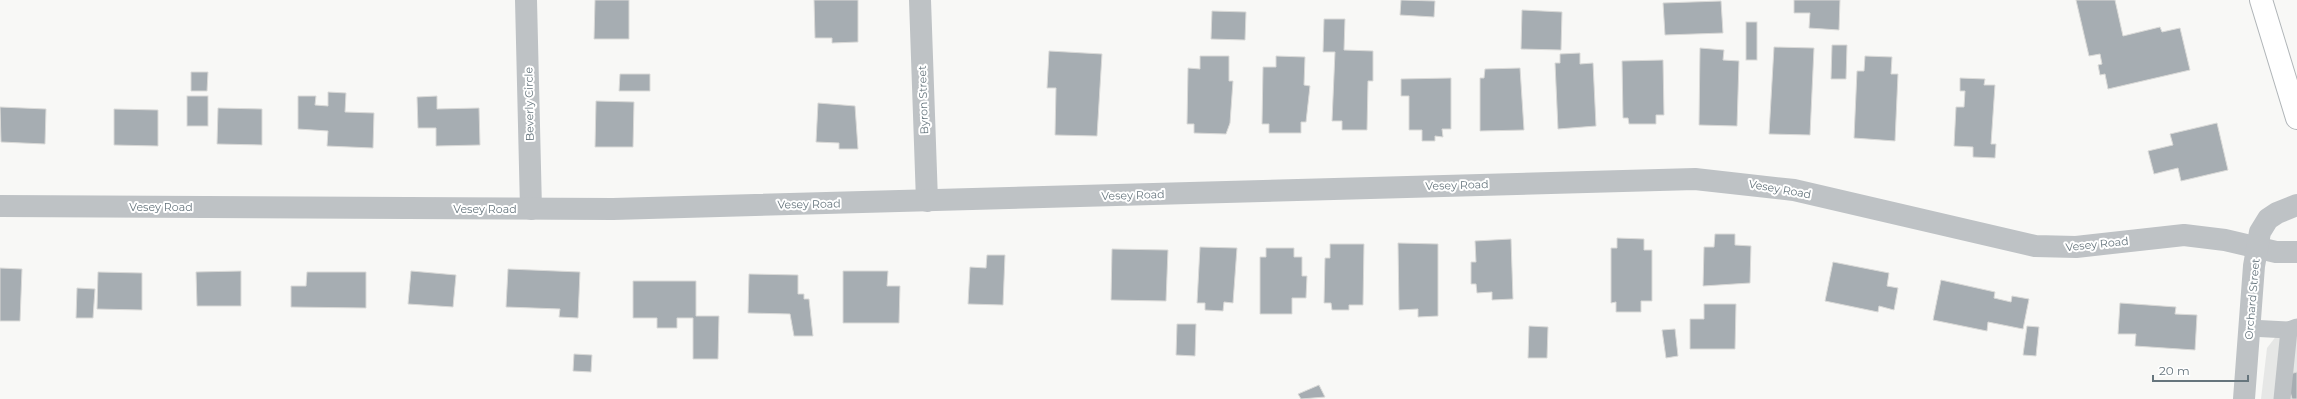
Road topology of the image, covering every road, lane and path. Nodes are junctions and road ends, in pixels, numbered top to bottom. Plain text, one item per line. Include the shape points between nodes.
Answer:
1 (526, 0) edge
2 (920, 0) edge
3 (2261, 0) edge
4 (2297, 118) edge
5 (927, 201) junction
6 (2297, 204) edge
7 (0, 206) edge
8 (531, 209) junction
9 (2256, 248) junction
10 (2297, 252) edge
11 (2249, 328) junction
12 (2293, 328) edge
13 (2244, 399) edge
14 (2282, 399) edge

1 - 8 street, Beverly Circle
2 - 5 street, Byron Street
3 - 4 main road
5 - 8 street, Vesey Road
5 - 9 street, Vesey Road via 1695,179 1794,190 2035,246 2076,247 2184,235 2217,238
6 - 9 street, Orchard Street via 2268,219 2260,232
7 - 8 street, Vesey Road
9 - 10 street, Orchard Street via 2276,252
9 - 11 street, Orchard Street
11 - 12 lane
11 - 13 street, Orchard Street
12 - 14 lane

